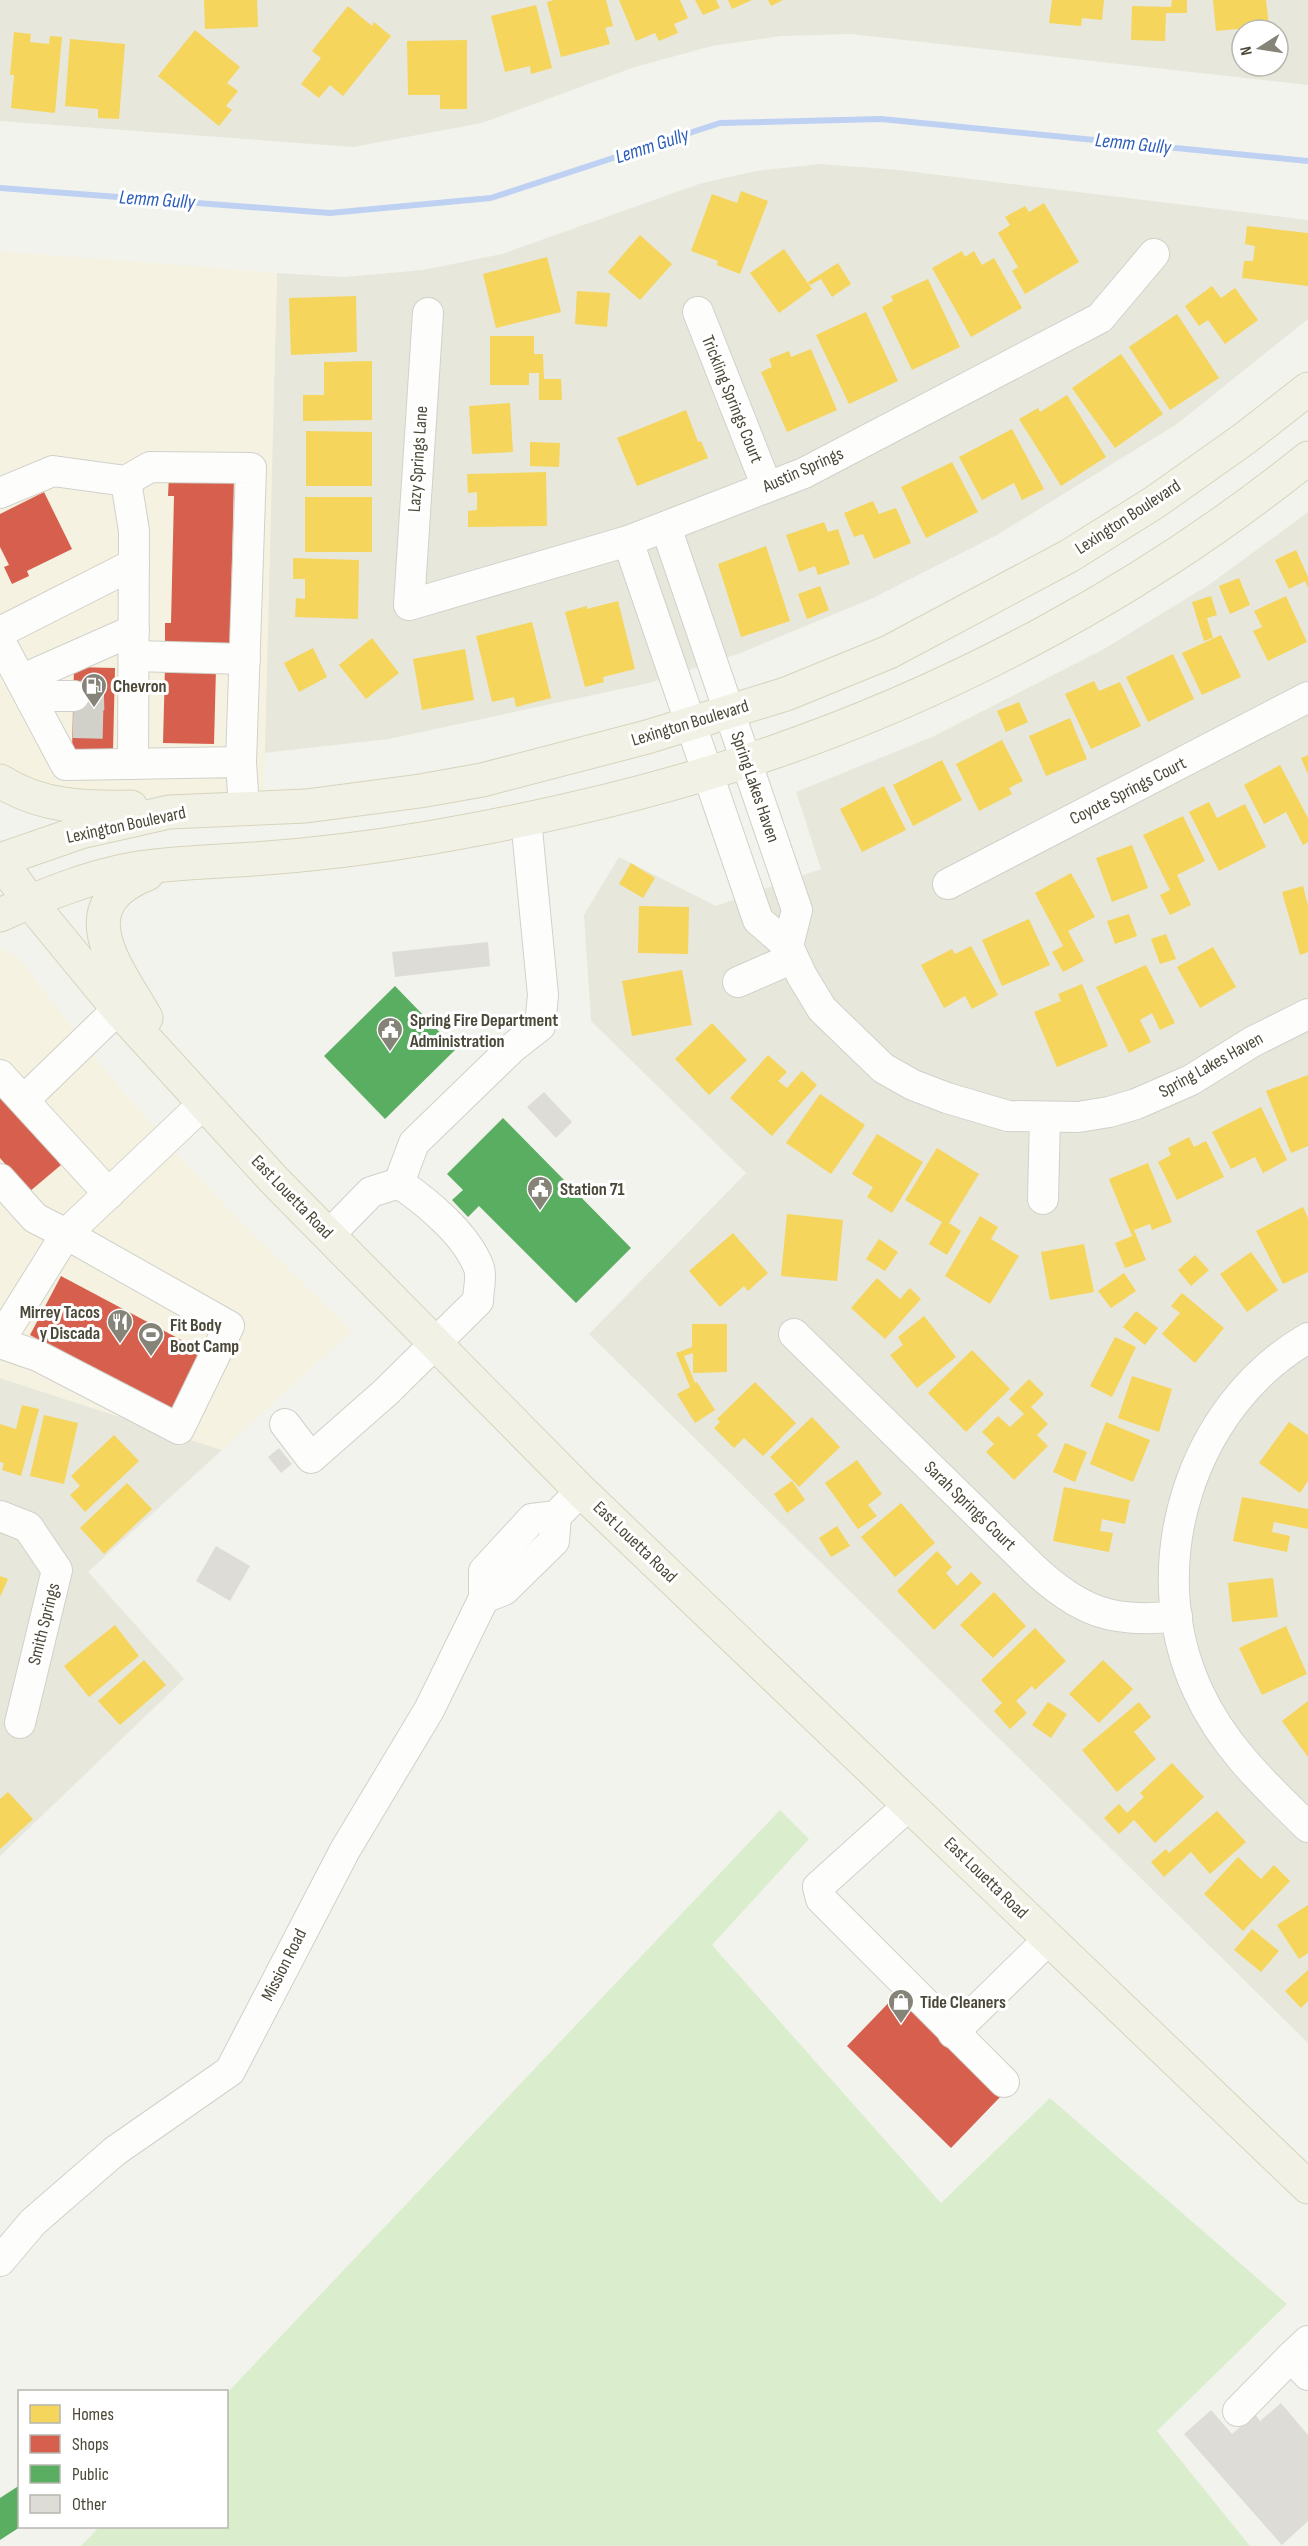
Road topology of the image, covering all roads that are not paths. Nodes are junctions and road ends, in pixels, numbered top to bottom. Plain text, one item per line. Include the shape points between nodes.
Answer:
1 (1154, 254) dead end
2 (698, 312) dead end
3 (428, 313) dead end
4 (1308, 389) edge
5 (1308, 458) edge
6 (126, 481) junction
7 (767, 487) junction
8 (0, 493) edge
9 (666, 527) junction
10 (628, 541) junction
11 (134, 564) junction
12 (409, 605) joint
13 (694, 610) junction
14 (657, 625) junction
15 (0, 632) edge
16 (0, 641) edge
17 (134, 643) junction
18 (245, 659) junction
19 (25, 688) junction
20 (1308, 697) edge
21 (729, 711) junction
22 (64, 714) junction
23 (690, 723) junction
24 (746, 760) junction
25 (241, 762) junction
26 (134, 764) junction
27 (706, 772) junction
28 (0, 782) edge
29 (244, 809) junction
30 (169, 812) junction
31 (526, 819) junction
32 (779, 858) junction
33 (0, 860) edge
34 (173, 864) junction
35 (742, 873) junction
36 (948, 884) dead end
37 (30, 902) junction
38 (0, 915) edge
39 (790, 952) junction
40 (738, 982) dead end
41 (118, 1009) junction
42 (1308, 1014) edge
43 (0, 1075) edge
44 (177, 1075) junction
45 (24, 1100) junction
46 (203, 1104) junction
47 (1046, 1117) junction
48 (0, 1179) edge
49 (399, 1183) junction
50 (109, 1194) junction
51 (1043, 1199) dead end
52 (66, 1234) junction
53 (329, 1235) junction
54 (794, 1334) dead end
55 (1308, 1338) edge
56 (0, 1341) edge
57 (436, 1344) junction
58 (285, 1424) dead end
59 (581, 1491) junction
60 (0, 1516) edge
61 (1177, 1616) junction
62 (20, 1723) dead end
63 (909, 1805) junction
64 (1308, 1827) edge
65 (1049, 1939) junction
66 (953, 2033) junction
67 (1004, 2082) dead end
68 (1308, 2187) edge
69 (0, 2261) edge
70 (1302, 2358) edge
71 (1238, 2411) dead end

1 - 7 street, Austin Springs via 1100,318 804,473
2 - 7 street, Trickling Springs Court
3 - 12 street, Lazy Springs Lane
4 - 21 main road, Lexington Boulevard via 1155,502 1059,561 889,652 786,694
5 - 24 main road via 1220,525 1120,589 1026,642 880,710
6 - 8 street via 53,471
6 - 11 street via 134,531
6 - 18 street via 150,467 251,468
7 - 9 street, Austin Springs
9 - 10 street, Austin Springs
9 - 13 street, Spring Lakes Haven
10 - 12 street, Austin Springs
10 - 14 street, Spring Lakes Haven
11 - 15 street
11 - 17 street
13 - 14 street
13 - 21 street, Spring Lakes Haven
14 - 23 street, Spring Lakes Haven
16 - 19 street
17 - 18 street
17 - 19 street
17 - 26 street via 124,709
18 - 25 street
19 - 22 street
19 - 22 street
20 - 36 street, Coyote Springs Court
21 - 23 main road, Lexington Boulevard
21 - 24 street, Spring Lakes Haven
22 - 26 street via 66,765
23 - 27 street, Spring Lakes Haven
23 - 29 main road, Lexington Boulevard via 482,780 306,806
24 - 27 main road
24 - 32 street, Spring Lakes Haven
25 - 26 street
25 - 29 street
27 - 31 main road
27 - 35 street, Spring Lakes Haven
28 - 30 main road via 47,803 75,807 144,806
29 - 30 main road, Lexington Boulevard
30 - 33 main road, Lexington Boulevard via 81,832
31 - 34 main road via 351,849
31 - 49 street via 543,995 540,1026 414,1143
32 - 35 street
32 - 39 street, Spring Lakes Haven via 797,910
33 - 37 main road, East Louetta Road
34 - 37 main road via 130,869
34 - 44 main road via 125,883 109,901 103,922 109,952
35 - 39 street, Spring Lakes Haven via 759,920
37 - 38 main road
37 - 41 main road, East Louetta Road
39 - 40 street
39 - 47 street, Spring Lakes Haven via 822,1009 870,1058 892,1074 930,1092 993,1113
41 - 44 main road, East Louetta Road
41 - 45 street
42 - 47 street, Spring Lakes Haven via 1165,1093 1109,1112
43 - 45 street
44 - 46 main road, East Louetta Road
45 - 50 street
46 - 50 street
46 - 53 main road, East Louetta Road
47 - 51 street
48 - 52 street via 35,1218
49 - 53 street via 371,1192
49 - 57 street via 424,1201 466,1244 479,1270 478,1301
50 - 52 street
52 - 56 street
52 - 56 street via 229,1326 179,1429 38,1356
53 - 57 main road, East Louetta Road
54 - 61 street, Sarah Springs Court via 1062,1593 1121,1618
55 - 61 street via 1266,1368 1229,1410 1201,1455 1187,1489 1179,1529 1175,1557
57 - 58 street via 311,1458
57 - 59 main road, East Louetta Road
59 - 63 main road, East Louetta Road
59 - 69 street, Mission Road via 556,1516 532,1519 484,1571 483,1598 429,1710 345,1850 230,2071 115,2151 33,2222
60 - 62 street, Smith Springs via 28,1527 57,1570
61 - 64 street via 1192,1677 1217,1726 1243,1762
63 - 65 main road, East Louetta Road
63 - 66 street via 818,1887 821,1899
65 - 66 street
65 - 68 main road, East Louetta Road
66 - 67 street
70 - 71 street

